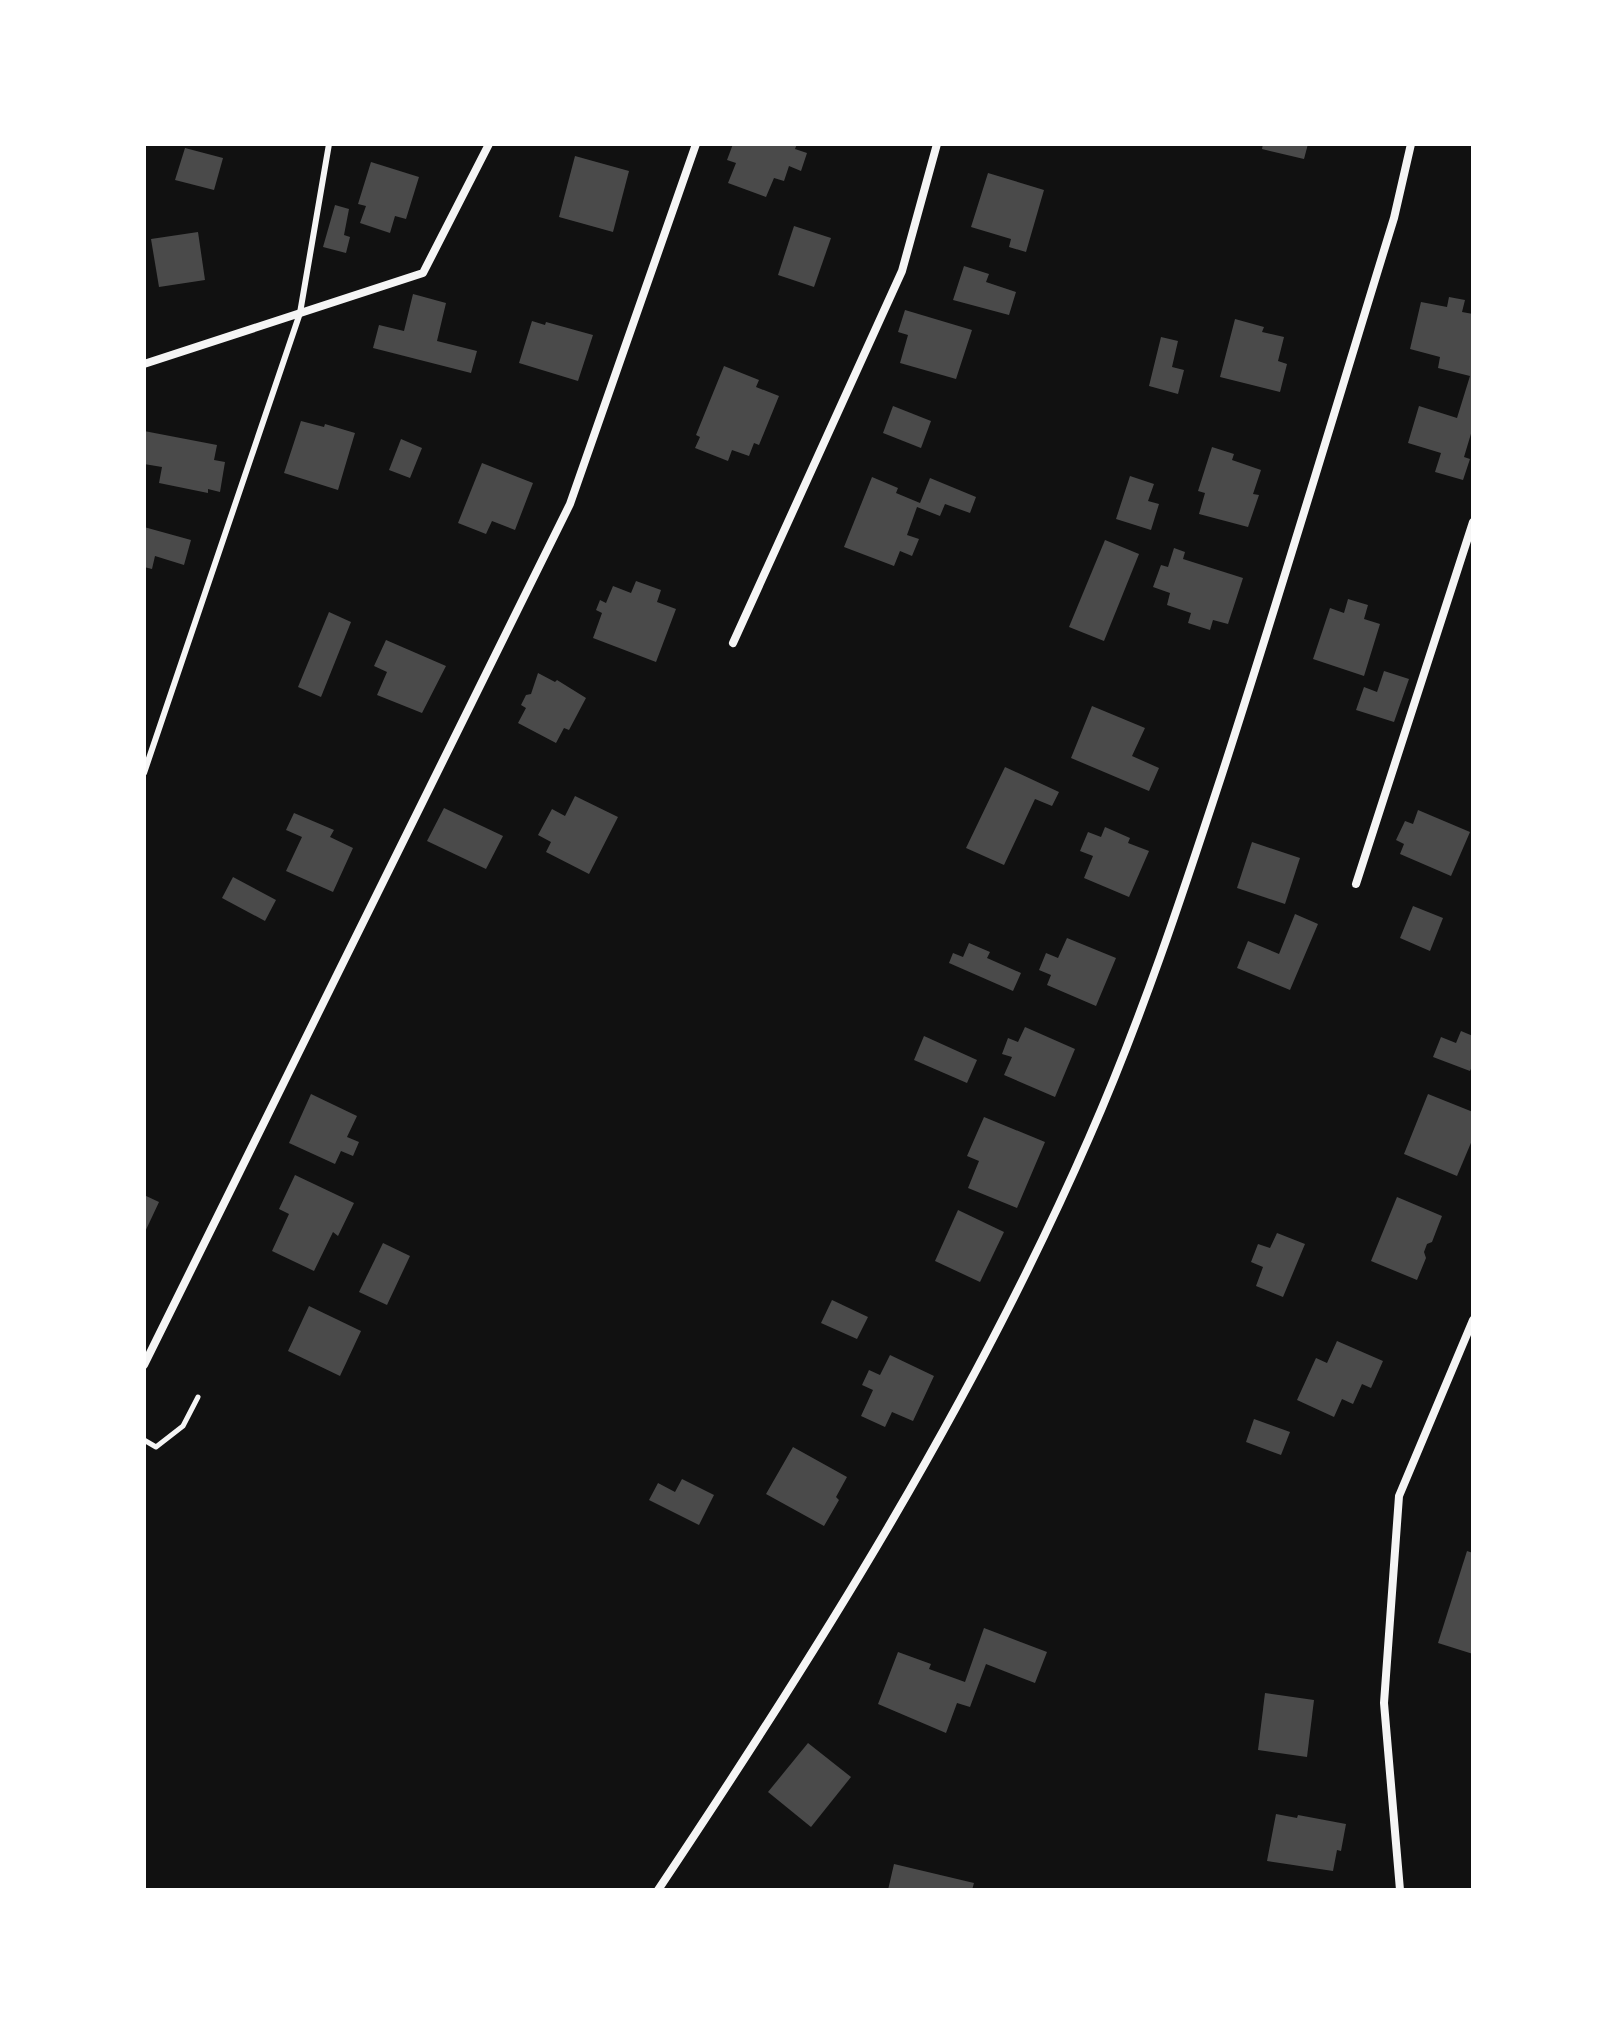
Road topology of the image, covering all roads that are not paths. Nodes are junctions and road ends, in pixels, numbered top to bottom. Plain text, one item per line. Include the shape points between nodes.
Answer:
1 (329, 144) edge
2 (489, 144) edge
3 (696, 144) edge
4 (937, 144) edge
5 (1411, 144) edge
6 (300, 313) junction
7 (144, 364) edge
8 (1473, 522) edge
9 (733, 643) dead end
10 (144, 773) edge
11 (1356, 884) dead end
12 (1473, 1320) edge
13 (144, 1365) edge
14 (658, 1890) edge
15 (1400, 1890) edge

1 - 6 lane
2 - 6 street via 423,273
3 - 13 street via 570,504
4 - 9 street via 902,271
5 - 14 street via 1394,218 1251,685 1171,928 1090,1137 986,1354 871,1559
6 - 7 street
6 - 10 lane
8 - 11 street
12 - 15 street via 1399,1496 1384,1703

